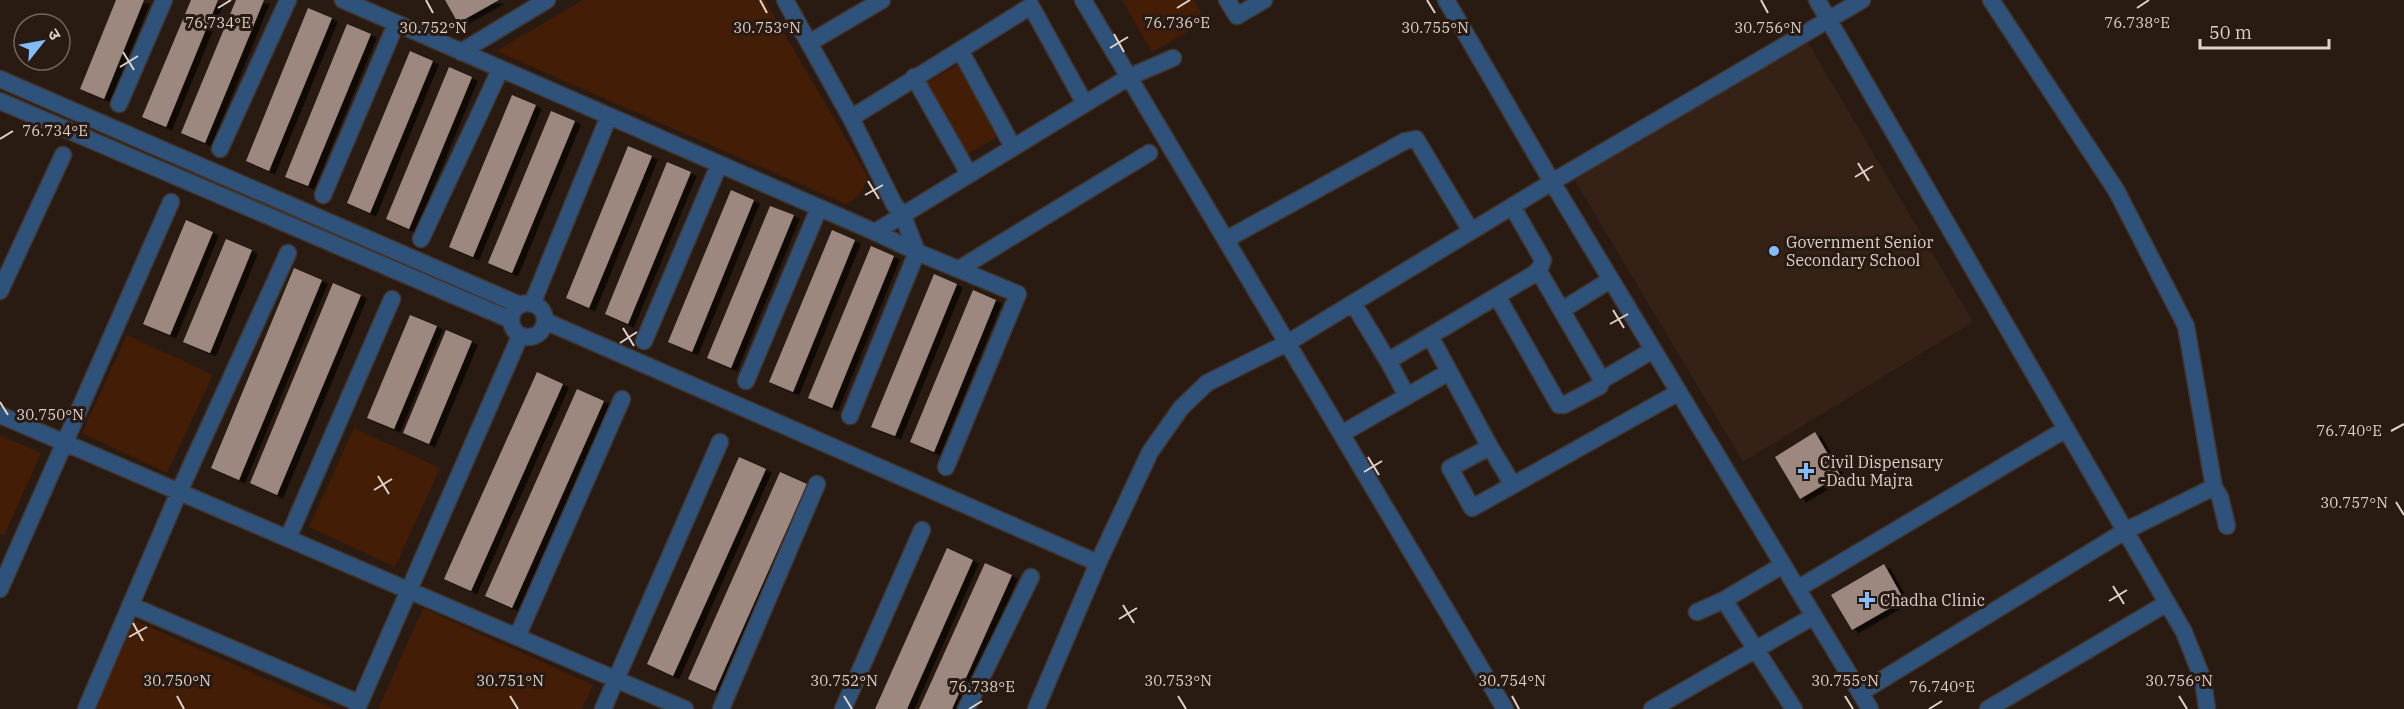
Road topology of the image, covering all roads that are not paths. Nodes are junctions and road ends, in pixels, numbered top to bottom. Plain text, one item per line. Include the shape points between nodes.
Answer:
1 (164, 0) edge
2 (288, 0) edge
3 (343, 0) edge
4 (547, 0) edge
5 (785, 0) edge
6 (882, 0) edge
7 (1083, 0) edge
8 (1227, 0) edge
9 (1264, 0) edge
10 (1446, 0) edge
11 (1817, 0) edge
12 (1862, 0) edge
13 (1991, 0) edge
14 (1829, 19) junction
15 (396, 24) junction
16 (809, 43) junction
17 (960, 50) junction
18 (460, 52) junction
19 (1173, 58) dead end
20 (500, 70) junction
21 (914, 77) junction
22 (1129, 77) junction
23 (0, 79) edge
24 (0, 101) edge
25 (1085, 104) junction
26 (119, 105) dead end
27 (609, 117) junction
28 (851, 118) junction
29 (1013, 147) junction
30 (220, 149) dead end
31 (1149, 153) dead end
32 (63, 155) dead end
33 (719, 165) junction
34 (969, 174) junction
35 (1552, 183) junction
36 (323, 195) dead end
37 (171, 202) dead end
38 (1512, 206) junction
39 (819, 208) junction
40 (903, 216) junction
41 (1471, 231) junction
42 (875, 232) junction
43 (421, 239) dead end
44 (1227, 239) junction
45 (917, 252) junction
46 (288, 253) dead end
47 (959, 269) junction
48 (1538, 270) junction
49 (1610, 280) junction
50 (0, 291) edge
51 (1497, 296) junction
52 (392, 298) dead end
53 (1353, 303) junction
54 (526, 304) junction
55 (1562, 310) junction
56 (511, 320) junction
57 (545, 321) junction
58 (520, 336) junction
59 (1430, 336) junction
60 (644, 341) dead end
61 (1289, 342) junction
62 (1653, 350) junction
63 (1388, 361) junction
64 (1449, 372) junction
65 (1602, 380) junction
66 (746, 381) dead end
67 (1678, 393) junction
68 (1407, 396) junction
69 (622, 399) dead end
70 (0, 415) edge
71 (850, 416) dead end
72 (2066, 429) junction
73 (1342, 433) junction
74 (64, 442) junction
75 (720, 442) dead end
76 (1490, 447) junction
77 (946, 467) dead end
78 (818, 484) dead end
79 (1513, 485) junction
80 (2214, 487) junction
81 (179, 492) junction
82 (2227, 526) dead end
83 (922, 530) dead end
84 (2125, 531) junction
85 (288, 538) junction
86 (7, 553) edge
87 (1098, 563) junction
88 (1783, 565) junction
89 (1030, 577) dead end
90 (0, 589) edge
91 (1797, 589) junction
92 (409, 591) junction
93 (1724, 600) junction
94 (2167, 603) junction
95 (130, 605) junction
96 (1697, 612) dead end
97 (1814, 616) junction
98 (517, 637) junction
99 (1755, 650) junction
100 (615, 679) junction
101 (1860, 693) junction
102 (358, 706) edge
103 (86, 709) edge
104 (603, 709) edge
105 (684, 709) edge
106 (721, 709) edge
107 (843, 709) edge
108 (966, 709) edge
109 (1036, 709) edge
110 (1506, 709) edge
111 (1652, 709) edge
112 (1794, 709) edge
113 (1870, 709) edge
114 (1988, 709) edge
115 (2207, 709) edge

1 - 26 street
2 - 30 street
3 - 15 street
4 - 18 street
5 - 16 street
6 - 16 street
7 - 22 street
8 - 9 street via 1237,16
10 - 35 street
11 - 14 street
12 - 14 street
13 - 80 street via 2116,190 2186,326
14 - 35 street
14 - 72 street
15 - 18 street
15 - 36 street
16 - 28 street
17 - 21 street
17 - 25 street via 1031,6
17 - 29 street
18 - 20 street
19 - 22 street
20 - 27 street
20 - 43 street
21 - 28 street
21 - 34 street
22 - 25 street
22 - 44 street
23 - 54 street
24 - 56 street
25 - 29 street
27 - 33 street
27 - 54 street
28 - 40 street
29 - 34 street
31 - 47 street
32 - 50 street
33 - 39 street
33 - 60 street
34 - 40 street
35 - 38 street
35 - 49 street
37 - 74 street
38 - 41 street
38 - 48 street via 1543,260
39 - 42 street
39 - 66 street
40 - 42 street
40 - 45 street
41 - 44 street via 1416,139 1405,141
41 - 53 street
42 - 45 street
44 - 61 street
45 - 47 street
45 - 71 street
46 - 81 street
47 - 77 street via 1018,294
48 - 51 street
48 - 55 street
49 - 55 street
49 - 62 street
51 - 59 street
51 - 65 street via 1559,405 1600,386
52 - 85 street
53 - 61 street
53 - 63 street
54 - 56 street via 512,314
54 - 57 street via 539,308
55 - 65 street
56 - 58 street
57 - 58 street via 534,337
57 - 87 street
58 - 92 street
59 - 63 street
59 - 64 street
61 - 73 street
61 - 87 street via 1207,383 1181,408 1150,452
62 - 65 street
62 - 67 street
63 - 68 street
64 - 68 street
64 - 76 street
67 - 79 street
67 - 88 street
68 - 73 street
69 - 98 street
70 - 74 street
72 - 84 street
72 - 91 street
73 - 110 street
74 - 81 street
74 - 86 street
75 - 100 street
76 - 79 street
76 - 79 street via 1450,468 1472,508
78 - 106 street
80 - 82 street
80 - 84 street
81 - 85 street
81 - 95 street
83 - 107 street
84 - 94 street
84 - 101 street
85 - 92 street
86 - 90 street
87 - 109 street
88 - 91 street
88 - 93 street
89 - 108 street
91 - 97 street
92 - 98 street
92 - 102 street
93 - 96 street
93 - 99 street
94 - 114 street
94 - 115 street via 2184,632 2203,680
95 - 102 street
95 - 103 street
97 - 99 street
97 - 101 street
98 - 100 street
99 - 111 street
99 - 112 street
100 - 104 street
100 - 105 street
101 - 113 street

